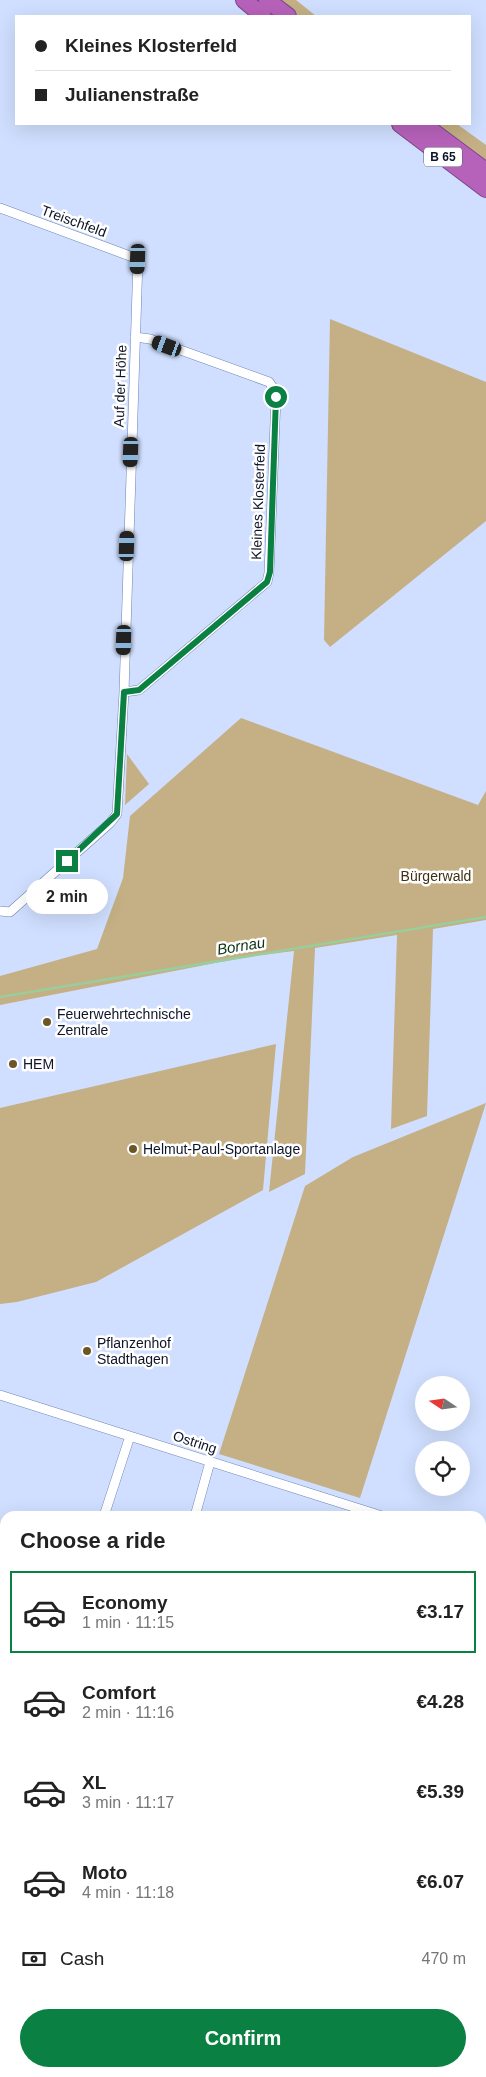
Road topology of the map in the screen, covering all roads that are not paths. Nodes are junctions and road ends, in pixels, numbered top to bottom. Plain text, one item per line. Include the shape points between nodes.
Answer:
1 (244, 0) edge
2 (267, 0) edge
3 (262, 15) edge
4 (287, 15) edge
5 (401, 125) edge
6 (424, 125) edge
7 (486, 171) edge
8 (486, 189) edge
9 (0, 208) edge
10 (138, 259) joint
11 (135, 337) junction
12 (124, 692) junction
13 (0, 911) edge
14 (0, 1395) edge
15 (130, 1436) junction
16 (210, 1462) junction
17 (106, 1511) edge
18 (196, 1511) edge
19 (366, 1511) edge

1 - 3 highway
2 - 4 highway
5 - 8 highway, B 65
6 - 7 highway, B 65
9 - 10 street, Treischfeld
10 - 11 street, Auf der Höhe
11 - 12 street, Auf der Höhe
11 - 12 street, Kleines Klosterfeld via 150,339 269,382 276,397 270,572 267,582 139,690
12 - 13 street, Auf der Höhe via 117,814 10,912
14 - 15 street, Ostring
15 - 16 street, Ostring
15 - 17 street
16 - 18 street
16 - 19 street, Ostring

